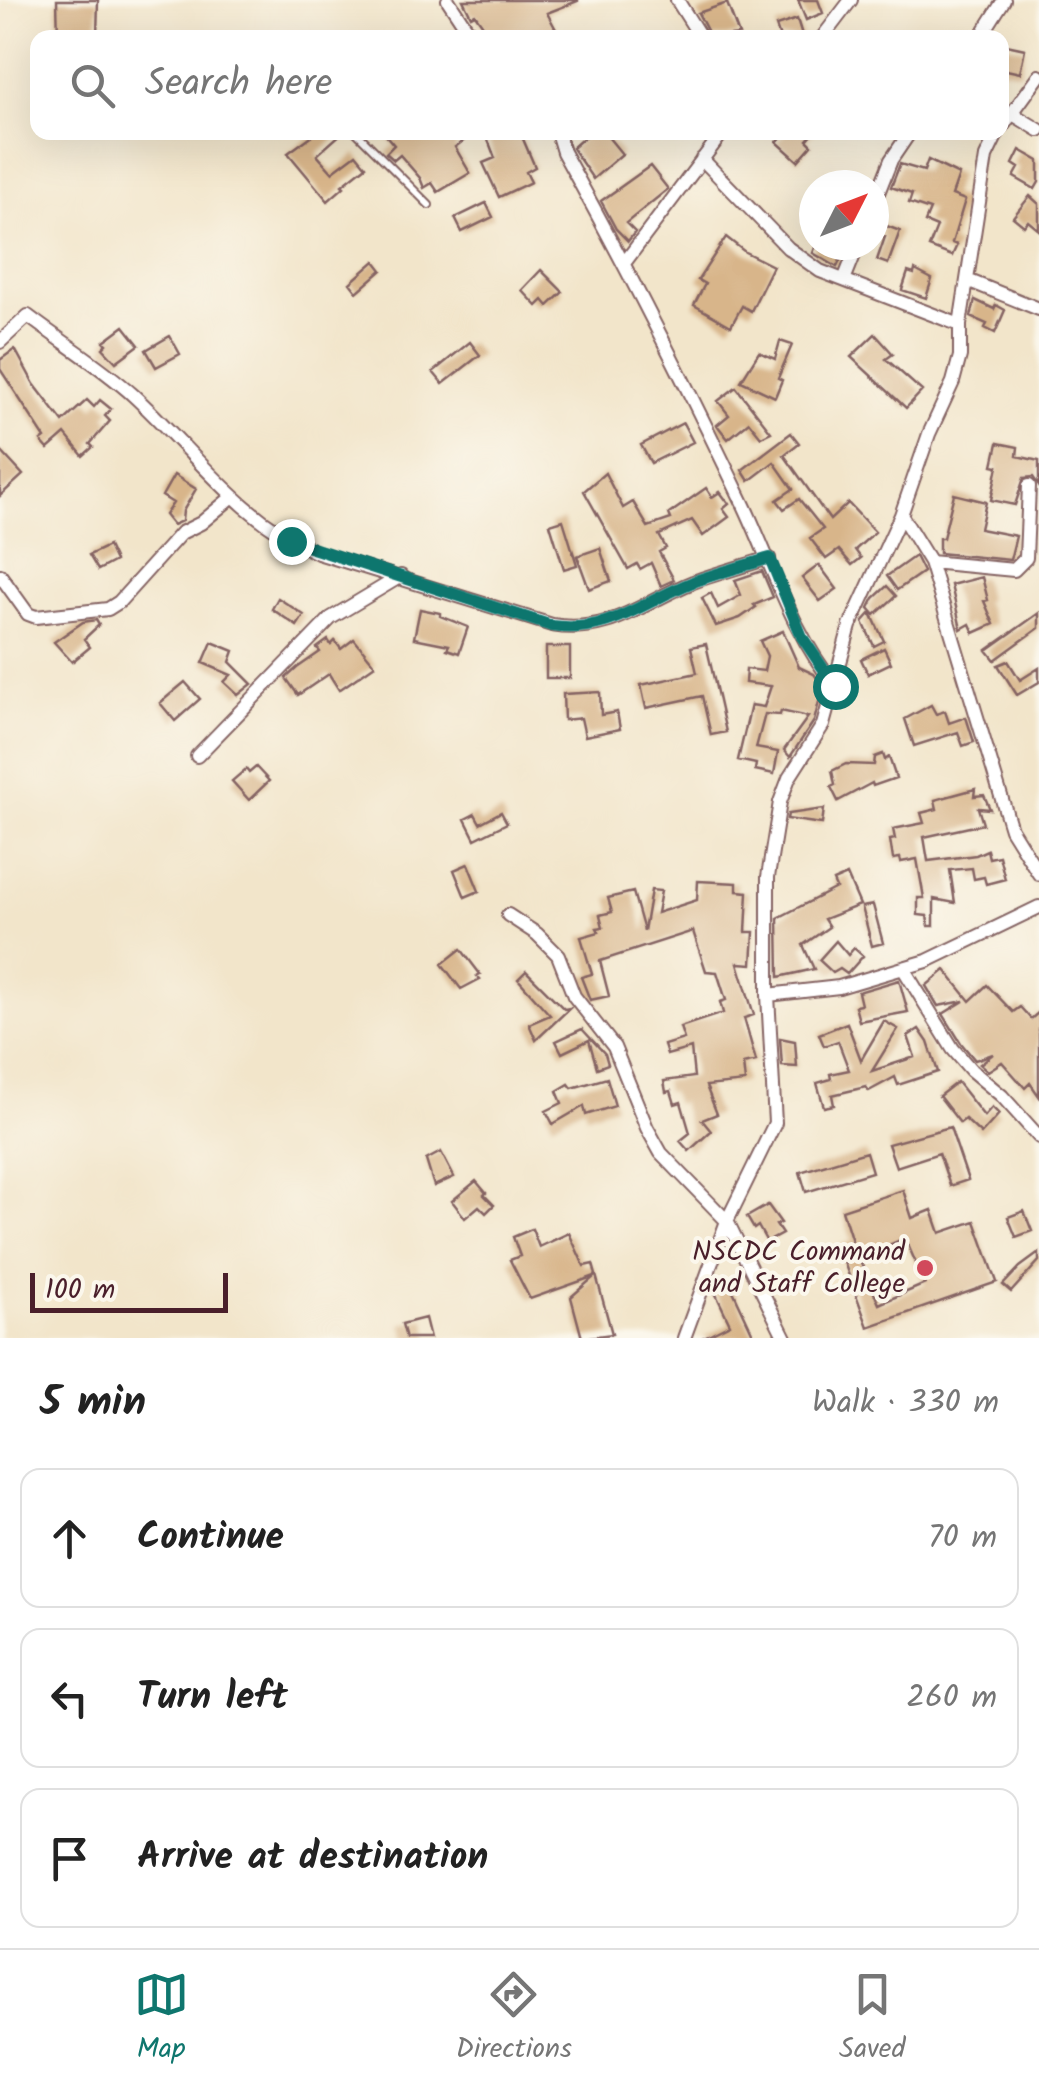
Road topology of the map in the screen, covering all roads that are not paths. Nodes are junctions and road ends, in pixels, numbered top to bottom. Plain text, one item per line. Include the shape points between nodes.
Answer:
1 (448, 0) edge
2 (677, 0) edge
3 (851, 0) edge
4 (1004, 0) edge
5 (468, 30) edge
6 (696, 30) edge
7 (828, 30) edge
8 (985, 30) edge
9 (1039, 76) edge
10 (1011, 112) junction
11 (1009, 115) edge
12 (1039, 130) edge
13 (364, 140) edge
14 (559, 140) edge
15 (716, 140) edge
16 (905, 140) edge
17 (995, 140) edge
18 (702, 160) junction
19 (888, 170) edge
20 (430, 205) dead end
21 (852, 260) edge
22 (625, 262) junction
23 (844, 280) junction
24 (967, 280) junction
25 (1039, 309) edge
26 (960, 324) junction
27 (0, 342) edge
28 (1029, 486) dead end
29 (232, 497) junction
30 (901, 515) junction
31 (1033, 552) edge
32 (770, 558) junction
33 (930, 562) junction
34 (0, 575) edge
35 (401, 576) junction
36 (835, 686) junction
37 (198, 756) dead end
38 (1039, 874) edge
39 (1039, 907) edge
40 (508, 915) dead end
41 (903, 968) junction
42 (768, 994) junction
43 (1039, 1137) edge
44 (726, 1221) junction
45 (684, 1338) edge
46 (785, 1338) edge

1 - 5 street
2 - 6 street
3 - 7 street
4 - 8 street
9 - 10 street
10 - 11 street
10 - 12 street
13 - 20 lane
14 - 22 street
15 - 18 street
16 - 19 street
17 - 24 street via 986,157
18 - 22 street
18 - 23 street via 800,258
21 - 23 street
22 - 32 street
23 - 26 street
24 - 25 street
24 - 26 street
26 - 30 street via 953,382
27 - 29 street via 28,316 132,394
28 - 31 street
29 - 34 street via 181,534 108,608 36,617
29 - 35 street via 291,541
30 - 33 street
30 - 36 street via 850,626
31 - 33 street via 1014,570
32 - 35 street via 695,582 609,622 572,628
32 - 36 street via 802,637
33 - 38 street via 1012,829
35 - 37 street via 331,618
36 - 42 street via 823,725 788,778 777,814 768,876
39 - 41 street
40 - 44 street via 558,955 574,996 614,1047 661,1153
41 - 42 street via 839,987
41 - 43 street via 962,1060
42 - 44 street via 775,1122
44 - 45 street
44 - 46 street

